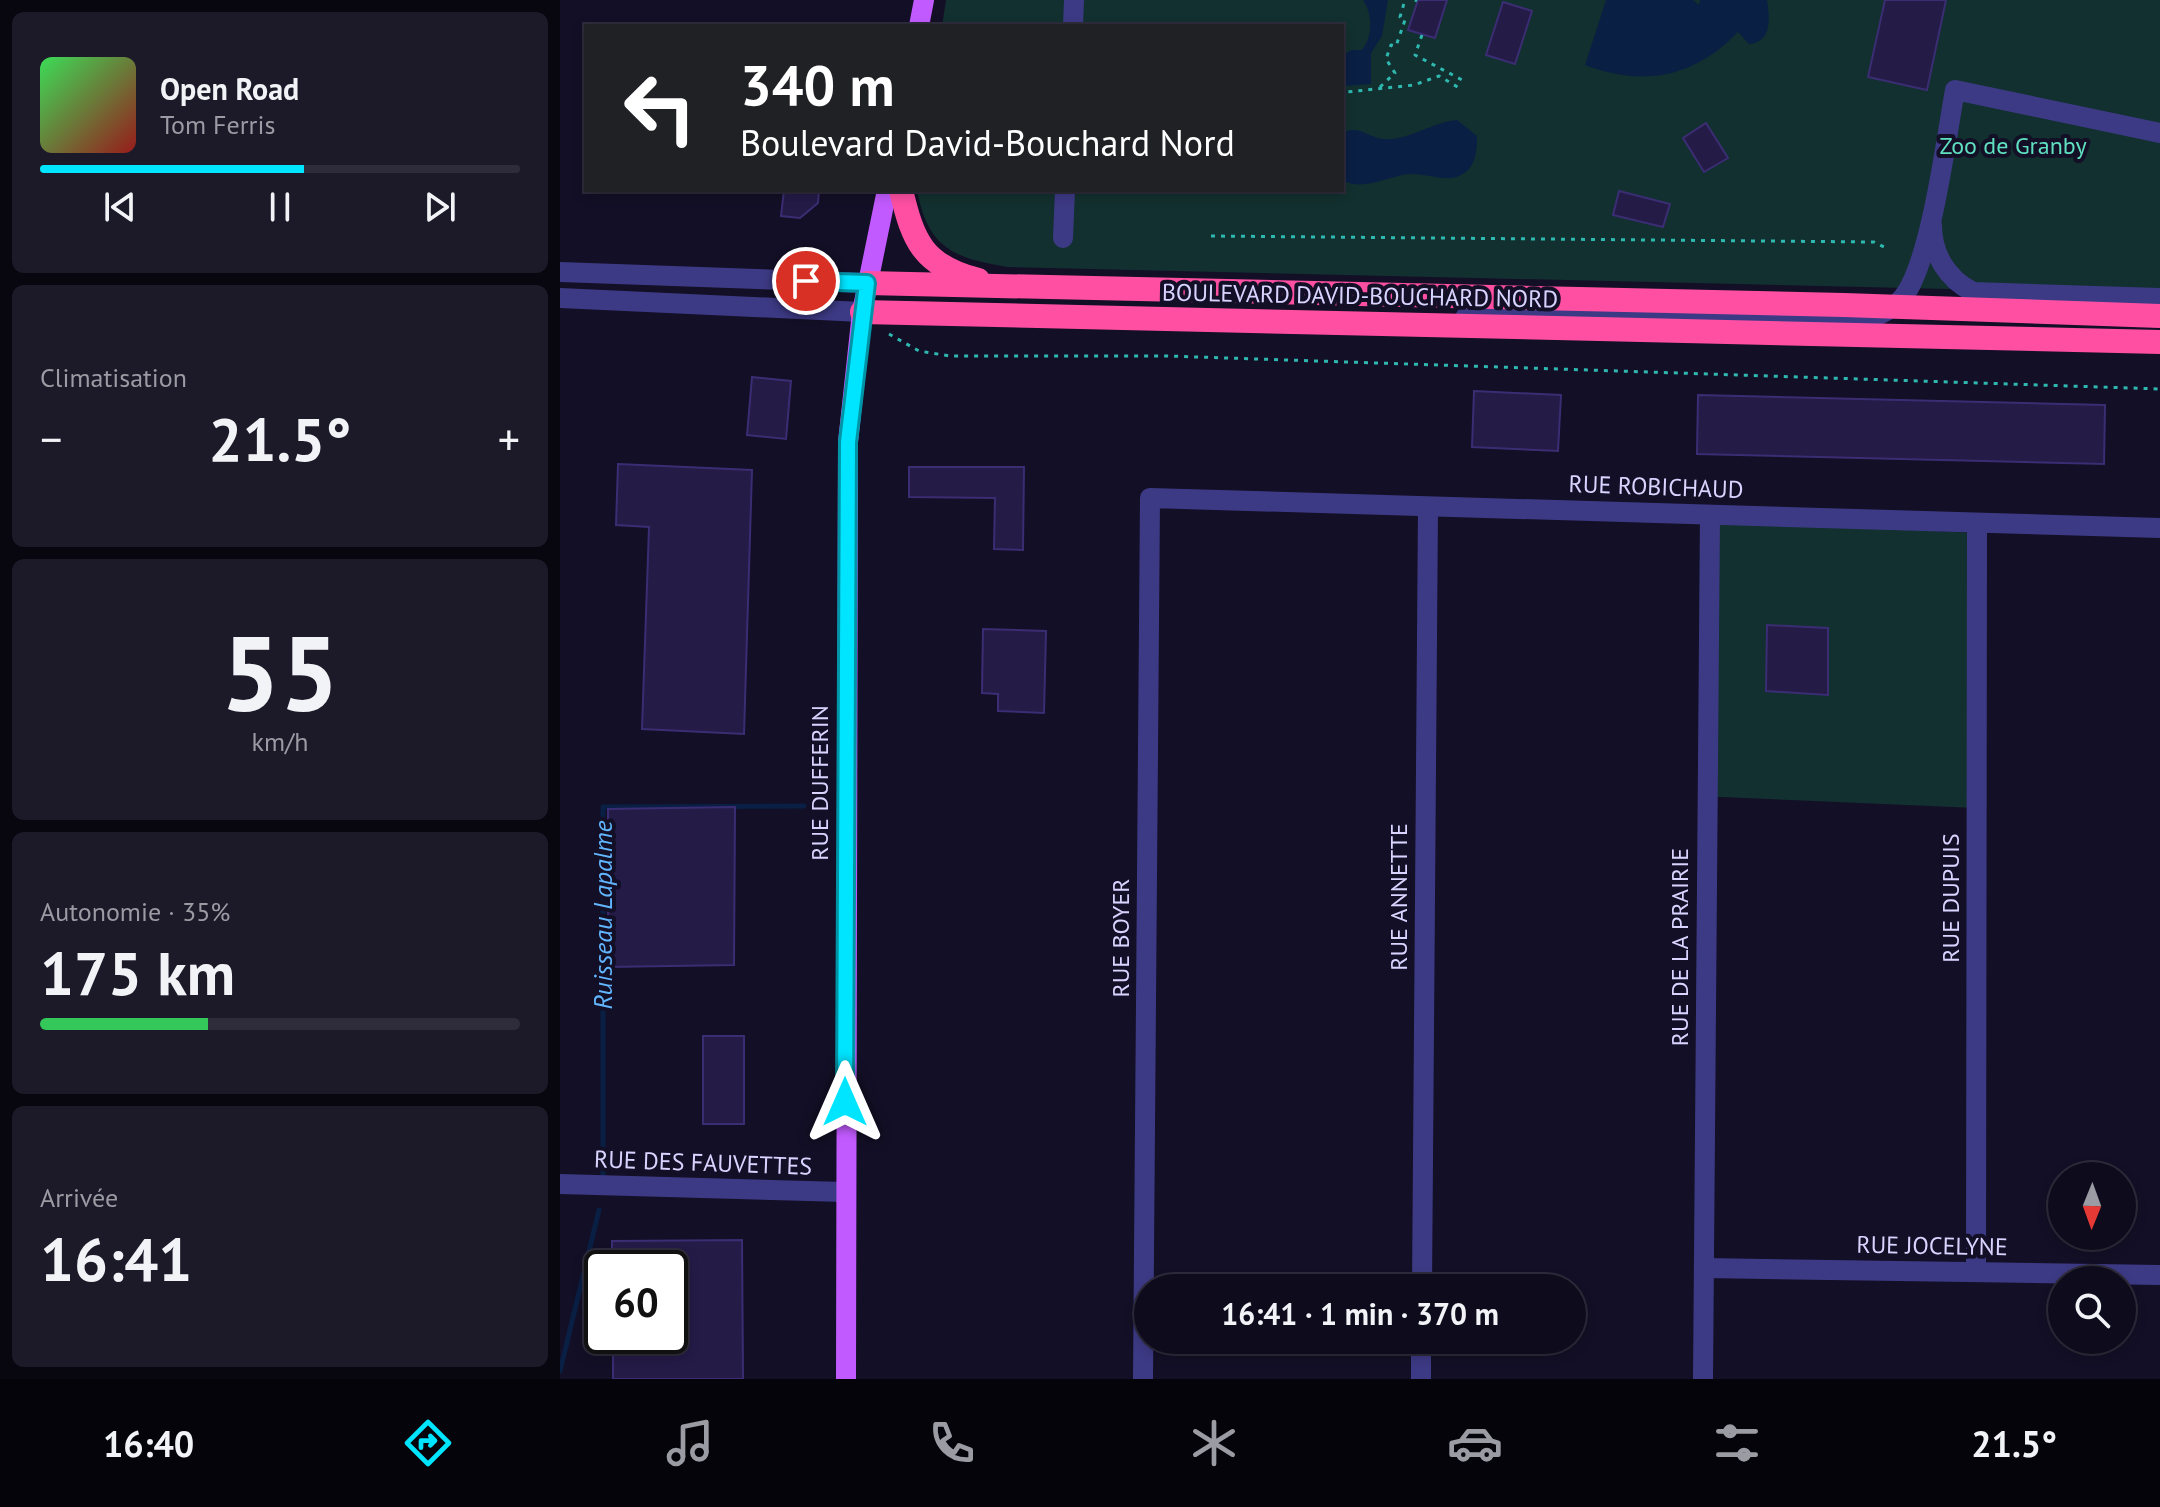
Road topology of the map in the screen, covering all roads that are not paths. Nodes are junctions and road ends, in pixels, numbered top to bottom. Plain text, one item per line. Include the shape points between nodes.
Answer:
1 (924, 0) edge
2 (1074, 0) edge
3 (919, 24) edge
4 (1073, 24) edge
5 (2160, 133) edge
6 (887, 192) edge
7 (901, 192) edge
8 (1065, 192) edge
9 (1932, 213) junction
10 (1063, 238) dead end
11 (560, 272) edge
12 (867, 283) junction
13 (1007, 287) junction
14 (560, 298) edge
15 (2160, 298) edge
16 (1892, 308) junction
17 (862, 312) junction
18 (2160, 316) edge
19 (1342, 323) junction
20 (2160, 342) edge
21 (1150, 498) joint
22 (1428, 507) junction
23 (1710, 515) junction
24 (1977, 523) junction
25 (2160, 528) edge
26 (560, 1184) edge
27 (845, 1192) junction
28 (1704, 1268) junction
29 (1976, 1272) junction
30 (1422, 1274) edge
31 (2160, 1275) edge
32 (1421, 1354) edge
33 (846, 1379) edge
34 (1143, 1379) edge
35 (1421, 1379) edge
36 (1703, 1379) edge

1 - 3 main road
2 - 4 street
5 - 9 street via 1955,90
6 - 12 main road, RUE DUFFERIN
7 - 13 highway via 911,233 928,256 963,276
8 - 10 street
9 - 15 street via 1940,261 1973,292
9 - 16 street via 1911,284
11 - 12 street, BOULEVARD DAVID-BOUCHARD NORD
12 - 13 highway, BOULEVARD DAVID-BOUCHARD NORD
12 - 17 main road, RUE DUFFERIN
13 - 16 highway, BOULEVARD DAVID-BOUCHARD NORD
14 - 17 street, BOULEVARD DAVID-BOUCHARD NORD
16 - 18 highway, BOULEVARD DAVID-BOUCHARD NORD
16 - 19 street via 1849,322 1507,313
17 - 19 highway, BOULEVARD DAVID-BOUCHARD NORD
17 - 27 main road, RUE DUFFERIN via 848,442 846,529
19 - 20 highway, BOULEVARD DAVID-BOUCHARD NORD
21 - 22 street, RUE ROBICHAUD
21 - 34 street, RUE BOYER
22 - 23 street, RUE ROBICHAUD
22 - 30 street, RUE ANNETTE
23 - 24 street, RUE ROBICHAUD
23 - 28 street, RUE DE LA PRAIRIE
24 - 25 street, RUE ROBICHAUD
24 - 29 street, RUE DUPUIS
26 - 27 street, RUE DES FAUVETTES
27 - 33 main road, RUE DUFFERIN
28 - 29 street, RUE JOCELYNE
28 - 36 street, RUE DE LA PRAIRIE
29 - 31 street, RUE JOCELYNE
32 - 35 street

